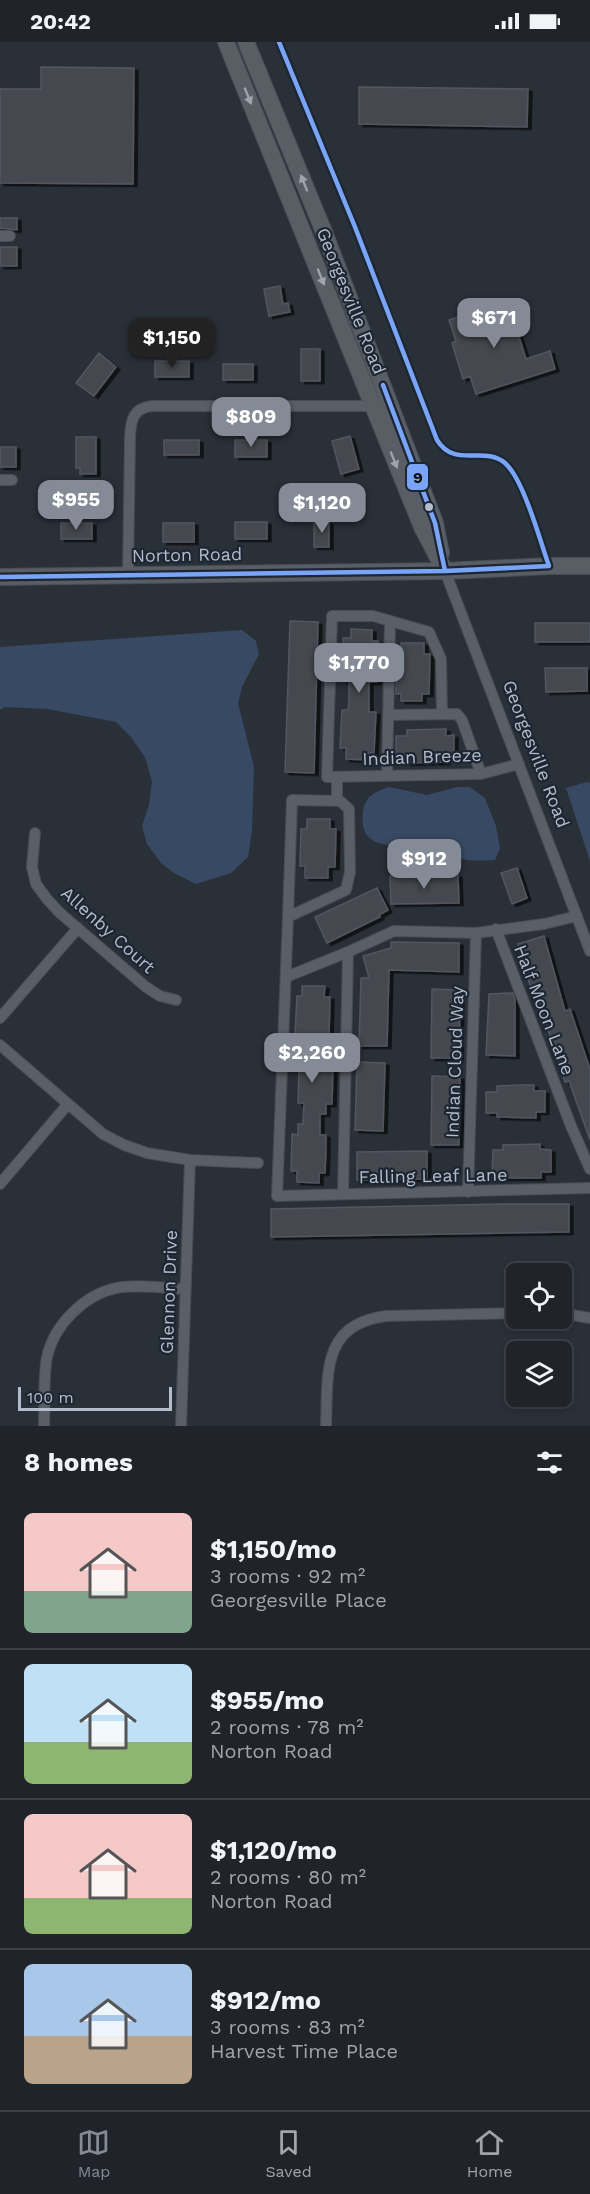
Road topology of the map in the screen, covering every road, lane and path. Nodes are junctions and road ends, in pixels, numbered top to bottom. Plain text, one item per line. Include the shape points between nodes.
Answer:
1 (226, 42) edge
2 (246, 42) edge
3 (372, 406) junction
4 (0, 480) edge
5 (12, 480) dead end
6 (590, 566) edge
7 (445, 571) junction
8 (128, 575) junction
9 (0, 577) edge
10 (390, 622) junction
11 (442, 713) junction
12 (388, 715) junction
13 (519, 764) junction
14 (481, 774) junction
15 (387, 776) junction
16 (332, 777) junction
17 (337, 801) junction
18 (35, 833) dead end
19 (577, 916) junction
20 (288, 917) junction
21 (78, 928) junction
22 (496, 929) junction
23 (476, 933) junction
24 (589, 944) edge
25 (348, 952) junction
26 (286, 977) junction
27 (176, 1000) dead end
28 (0, 1018) edge
29 (0, 1045) edge
30 (68, 1104) junction
31 (190, 1160) junction
32 (258, 1162) dead end
33 (590, 1170) edge
34 (0, 1184) edge
35 (590, 1188) edge
36 (468, 1192) junction
37 (343, 1194) junction
38 (185, 1289) junction
39 (506, 1313) edge
40 (572, 1315) edge
41 (590, 1318) edge
42 (44, 1426) edge
43 (181, 1426) edge
44 (326, 1426) edge

1 -> 3 main road, Georgesville Road
7 -> 2 main road, Georgesville Road via 435,523 326,237
3 -> 7 main road, Georgesville Road via 422,527
3 - 8 street via 152,406 136,412 130,437
4 - 5 street
6 - 7 main road, Norton Road
7 - 8 main road, Norton Road
7 - 13 street, Georgesville Road
8 - 9 main road, Norton Road
10 - 11 street via 429,632 441,659
10 - 12 street
10 - 16 street via 374,616 332,616
11 - 12 street
11 - 14 street via 457,714 462,720
12 - 15 street
13 - 14 street, Indian Breeze
13 - 19 street, Georgesville Road
14 - 15 street, Indian Breeze
15 - 16 street, Indian Breeze
16 - 17 street
17 - 20 street via 349,809 350,872 346,890
17 - 20 street via 292,800
18 - 21 street, Allenby Court via 32,867 36,884
19 - 22 street
19 - 24 street, Georgesville Road
20 - 26 street
21 - 27 street, Allenby Court via 146,987
21 - 28 street
22 - 23 street
22 - 33 street, Half Moon Lane
23 - 25 street via 394,931
23 - 36 street, Indian Cloud Way
25 - 26 street
25 - 37 street
26 - 37 street, Falling Leaf Lane via 277,1196
29 - 30 street
30 - 31 street via 124,1146
30 - 34 street
31 - 32 street
31 - 38 street, Glennon Drive
35 - 36 street, Falling Leaf Lane
36 - 37 street, Falling Leaf Lane
38 - 42 street via 114,1288 74,1311 53,1339 47,1356
38 - 43 street, Glennon Drive
39 - 44 street via 370,1318 345,1332 330,1358
40 - 41 street

